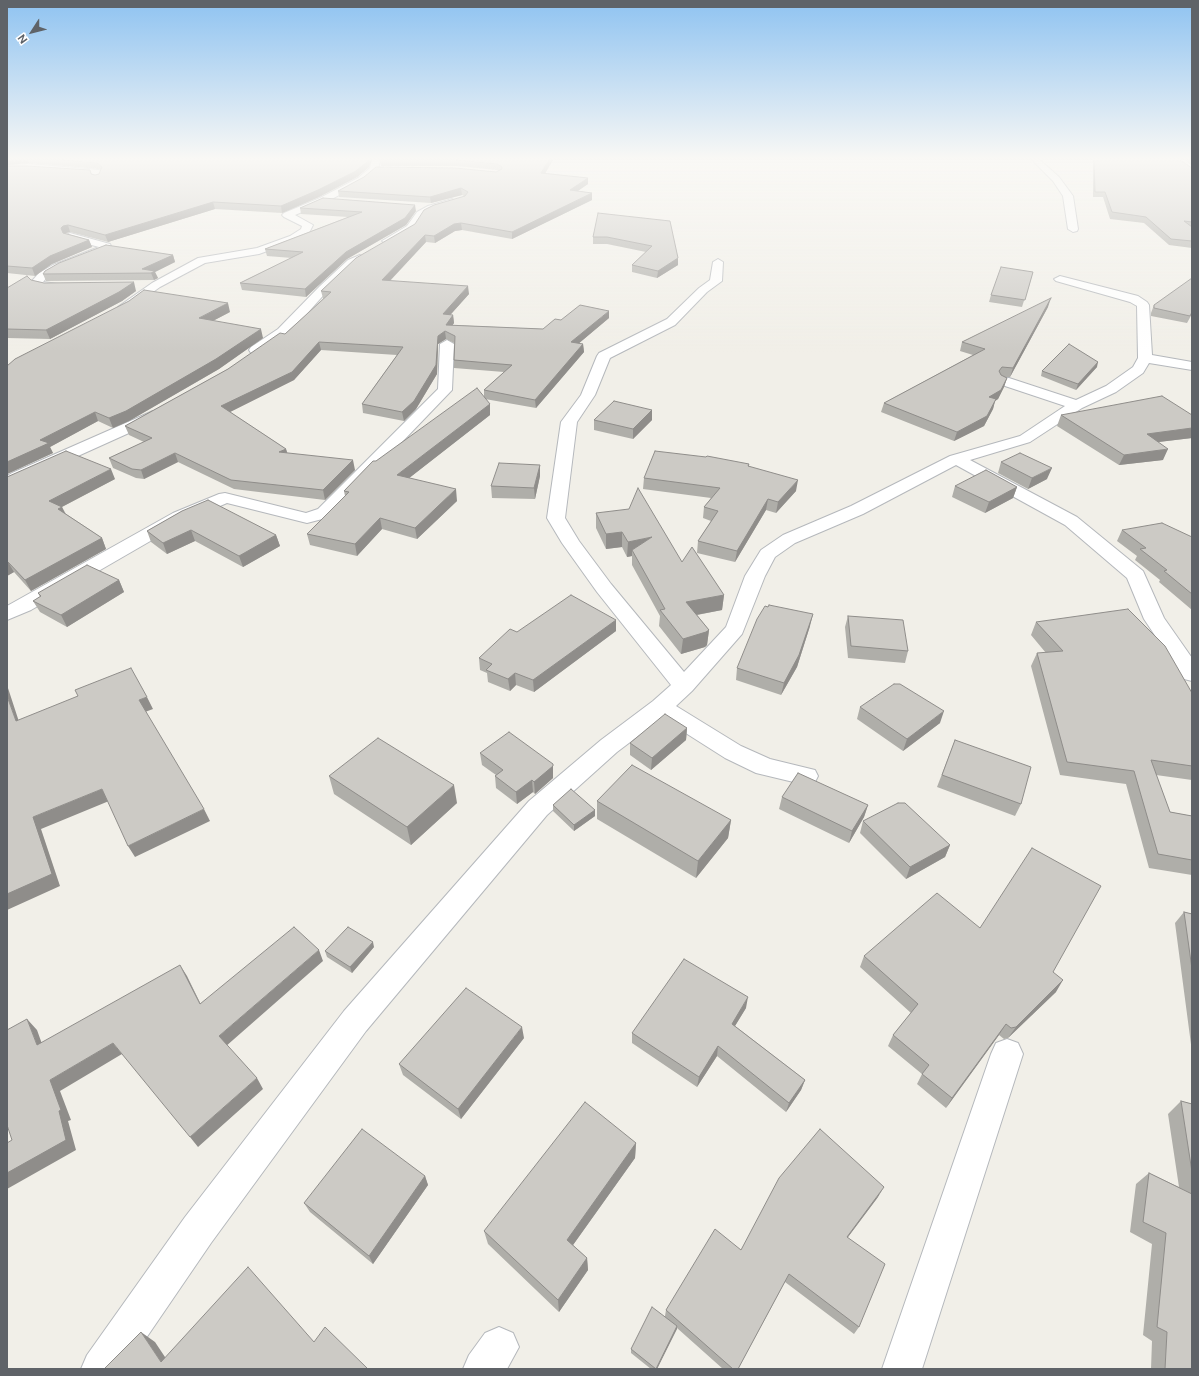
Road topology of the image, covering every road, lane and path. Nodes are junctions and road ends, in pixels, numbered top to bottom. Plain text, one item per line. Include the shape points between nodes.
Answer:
1 (306, 224) edge
2 (413, 224) edge
3 (1072, 224) edge
4 (1073, 229) dead end
5 (70, 236) edge
6 (718, 262) dead end
7 (1060, 279) dead end
8 (156, 285) junction
9 (133, 286) edge
10 (71, 287) edge
11 (115, 312) edge
12 (447, 344) edge
13 (248, 357) edge
14 (1145, 358) junction
15 (1192, 366) edge
16 (1004, 381) edge
17 (1077, 405) junction
18 (163, 409) edge
19 (956, 459) junction
20 (7, 483) edge
21 (7, 614) edge
22 (1192, 674) edge
23 (684, 686) junction
24 (661, 707) junction
25 (806, 776) edge
26 (1007, 1054) dead end
27 (101, 1369) edge
28 (902, 1369) edge

1 - 8 street via 305,231 294,238 258,251 202,260
2 - 13 street via 352,262 283,332
3 - 4 street
5 - 10 street via 107,248 57,267 43,274 37,282 47,287
6 - 23 street via 716,281 703,290 671,322 604,356 588,395 569,422 556,518 604,588
7 - 14 street via 1134,299 1142,305
8 - 9 street
8 - 11 street
12 - 21 street via 445,390 324,513 307,518 225,498 179,517
14 - 15 street
14 - 17 street via 1138,370 1111,389
16 - 17 street
17 - 19 street via 1025,439
18 - 20 street via 135,425
19 - 22 street via 1070,521 1136,575 1154,619
19 - 23 street via 857,510 789,539 768,554 755,576 735,629
23 - 24 street
24 - 25 street via 733,752 765,767
24 - 27 street via 609,746 538,808 355,1021 198,1230
26 - 28 street

